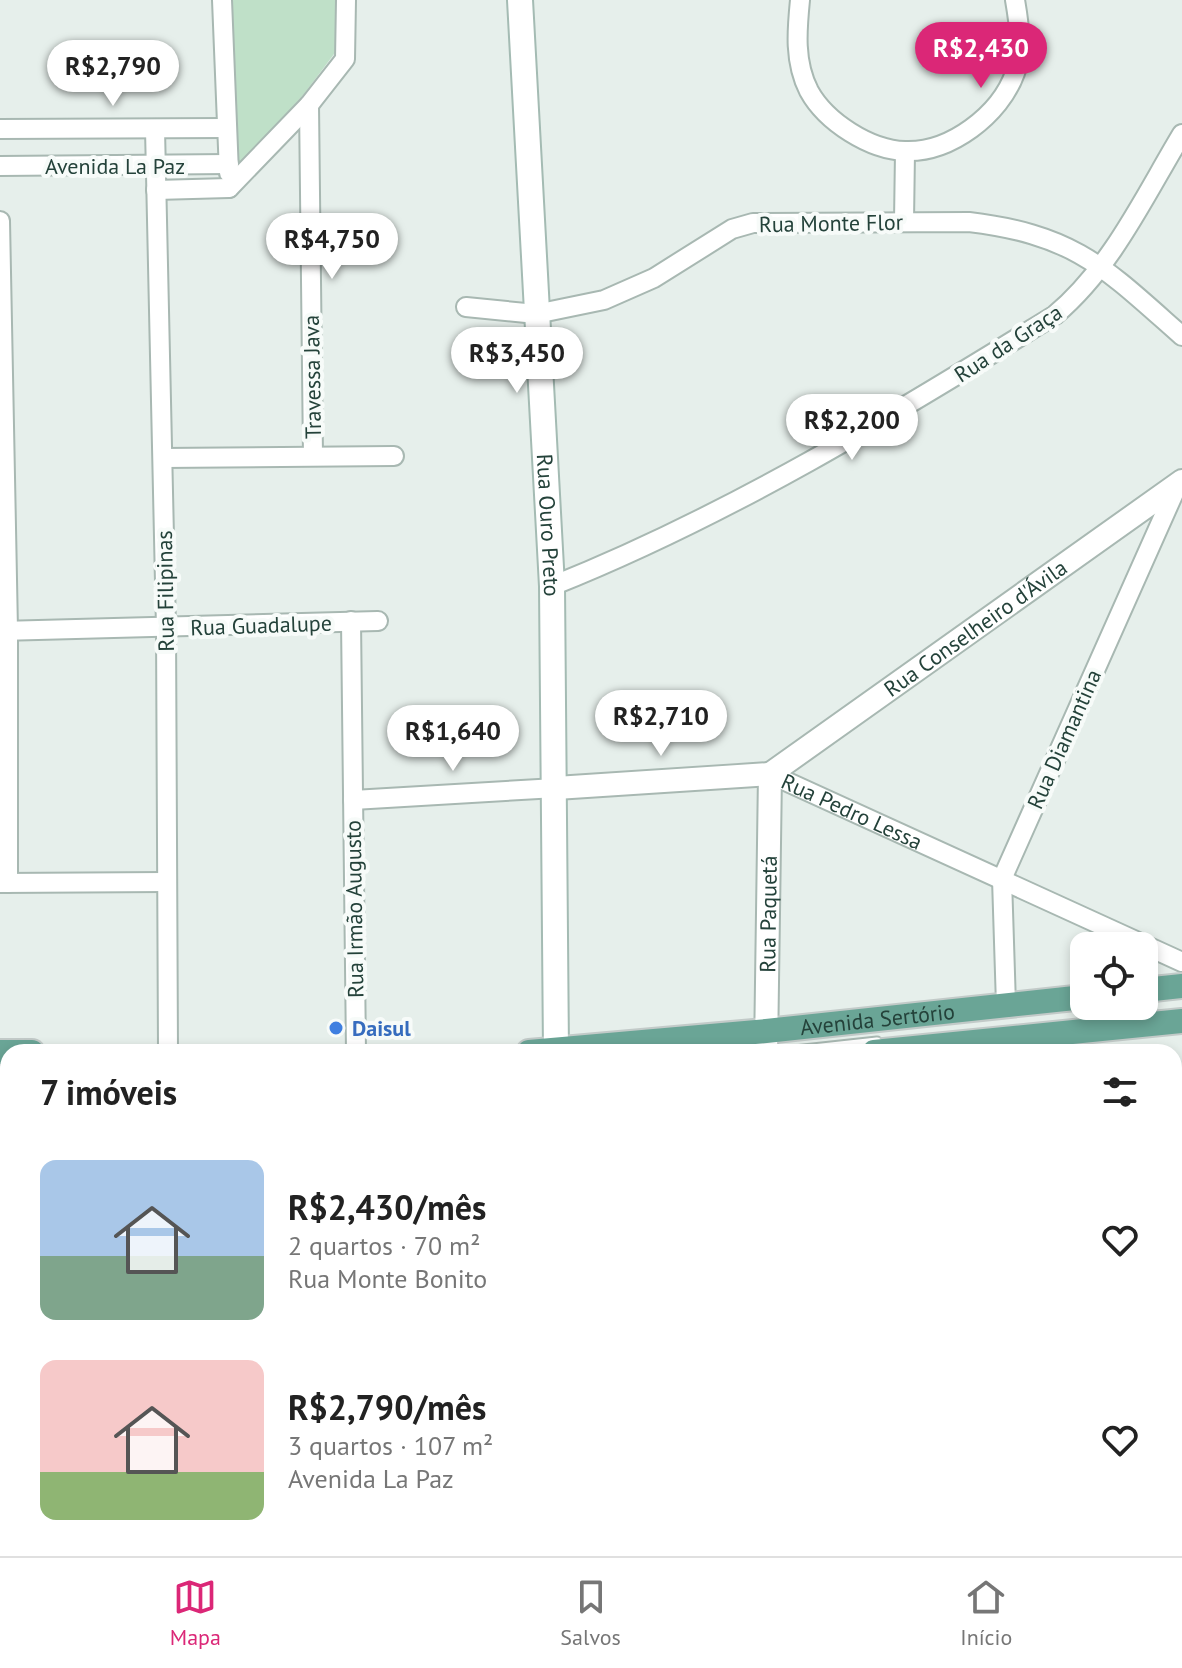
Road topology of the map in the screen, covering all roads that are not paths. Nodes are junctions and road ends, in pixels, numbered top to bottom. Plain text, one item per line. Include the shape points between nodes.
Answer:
1 (222, 0) edge
2 (346, 0) edge
3 (520, 0) edge
4 (800, 0) edge
5 (1015, 0) edge
6 (309, 105) junction
7 (226, 128) junction
8 (0, 129) edge
9 (155, 129) junction
10 (1182, 134) edge
11 (905, 152) junction
12 (229, 164) junction
13 (0, 166) edge
14 (155, 167) junction
15 (229, 188) junction
16 (156, 190) junction
17 (0, 221) edge
18 (904, 221) junction
19 (1103, 266) junction
20 (466, 307) dead end
21 (536, 314) junction
22 (1182, 336) edge
23 (313, 456) junction
24 (394, 456) dead end
25 (163, 458) junction
26 (1180, 483) edge
27 (552, 586) junction
28 (351, 621) junction
29 (378, 621) dead end
30 (166, 628) junction
31 (4, 630) edge
32 (770, 774) junction
33 (556, 788) junction
34 (353, 800) junction
35 (1002, 879) junction
36 (167, 882) junction
37 (4, 883) edge
38 (1182, 962) edge
39 (1182, 986) edge
40 (1158, 989) edge
41 (1182, 995) edge
42 (1070, 997) edge
43 (1158, 998) edge
44 (1070, 1009) edge
45 (1182, 1011) edge
46 (1182, 1021) edge
47 (1006, 1028) edge
48 (168, 1044) edge
49 (356, 1044) edge
50 (556, 1044) edge
51 (771, 1044) edge
52 (918, 1044) edge

1 - 7 street
2 - 6 street via 346,57
3 - 21 main road, Rua Ouro Preto
4 - 11 street via 799,64 809,91 851,132
5 - 11 street via 1015,72 990,112 979,124 933,147
6 - 15 street
6 - 23 street, Travessa Java
7 - 9 street, Avenida La Paz
7 - 12 street
8 - 9 street, Avenida La Paz
9 - 14 street, Rua Filipinas
10 - 19 street, Rua da Graça
11 - 18 street
12 - 14 street, Avenida La Paz
12 - 15 street
13 - 14 street, Avenida La Paz
14 - 16 street, Rua Filipinas
15 - 16 street
16 - 25 street, Rua Filipinas
17 - 31 street
18 - 19 street, Rua Monte Flor via 1004,226 1057,242
18 - 21 street, Rua Monte Flor via 753,223 713,239 604,300
19 - 22 street, Rua Monte Flor
19 - 27 street, Rua da Graça via 1055,315 861,433 696,524
20 - 21 street, Rua Monte Flor
21 - 27 main road, Rua Ouro Preto
23 - 24 street
23 - 25 street
25 - 30 street, Rua Filipinas
26 - 32 street, Rua Conselheiro d'Ávila
26 - 35 street, Rua Diamantina
27 - 33 main road, Rua Ouro Preto
28 - 29 street, Rua Guadalupe
28 - 30 street, Rua Guadalupe
28 - 34 street, Rua Irmão Augusto
30 - 31 street, Rua Guadalupe
30 - 36 street, Rua Filipinas
31 - 37 street
32 - 33 street, Rua Pedro Lessa
32 - 35 street, Rua Pedro Lessa
32 - 51 street, Rua Paquetá
33 - 34 street, Rua Pedro Lessa
33 - 50 main road, Rua Ouro Preto
34 - 49 street, Rua Irmão Augusto
35 - 38 street, Rua Pedro Lessa
35 - 47 street, Rua Diamantina via 1008,940
36 - 37 street
36 - 48 street, Rua Filipinas
39 - 40 main road
41 - 43 lane
42 - 47 main road, Avenida Sertório
44 - 47 lane
45 - 47 lane
46 - 47 main road, Avenida Sertório
47 - 51 main road, Avenida Sertório
47 - 52 main road, Avenida Sertório

